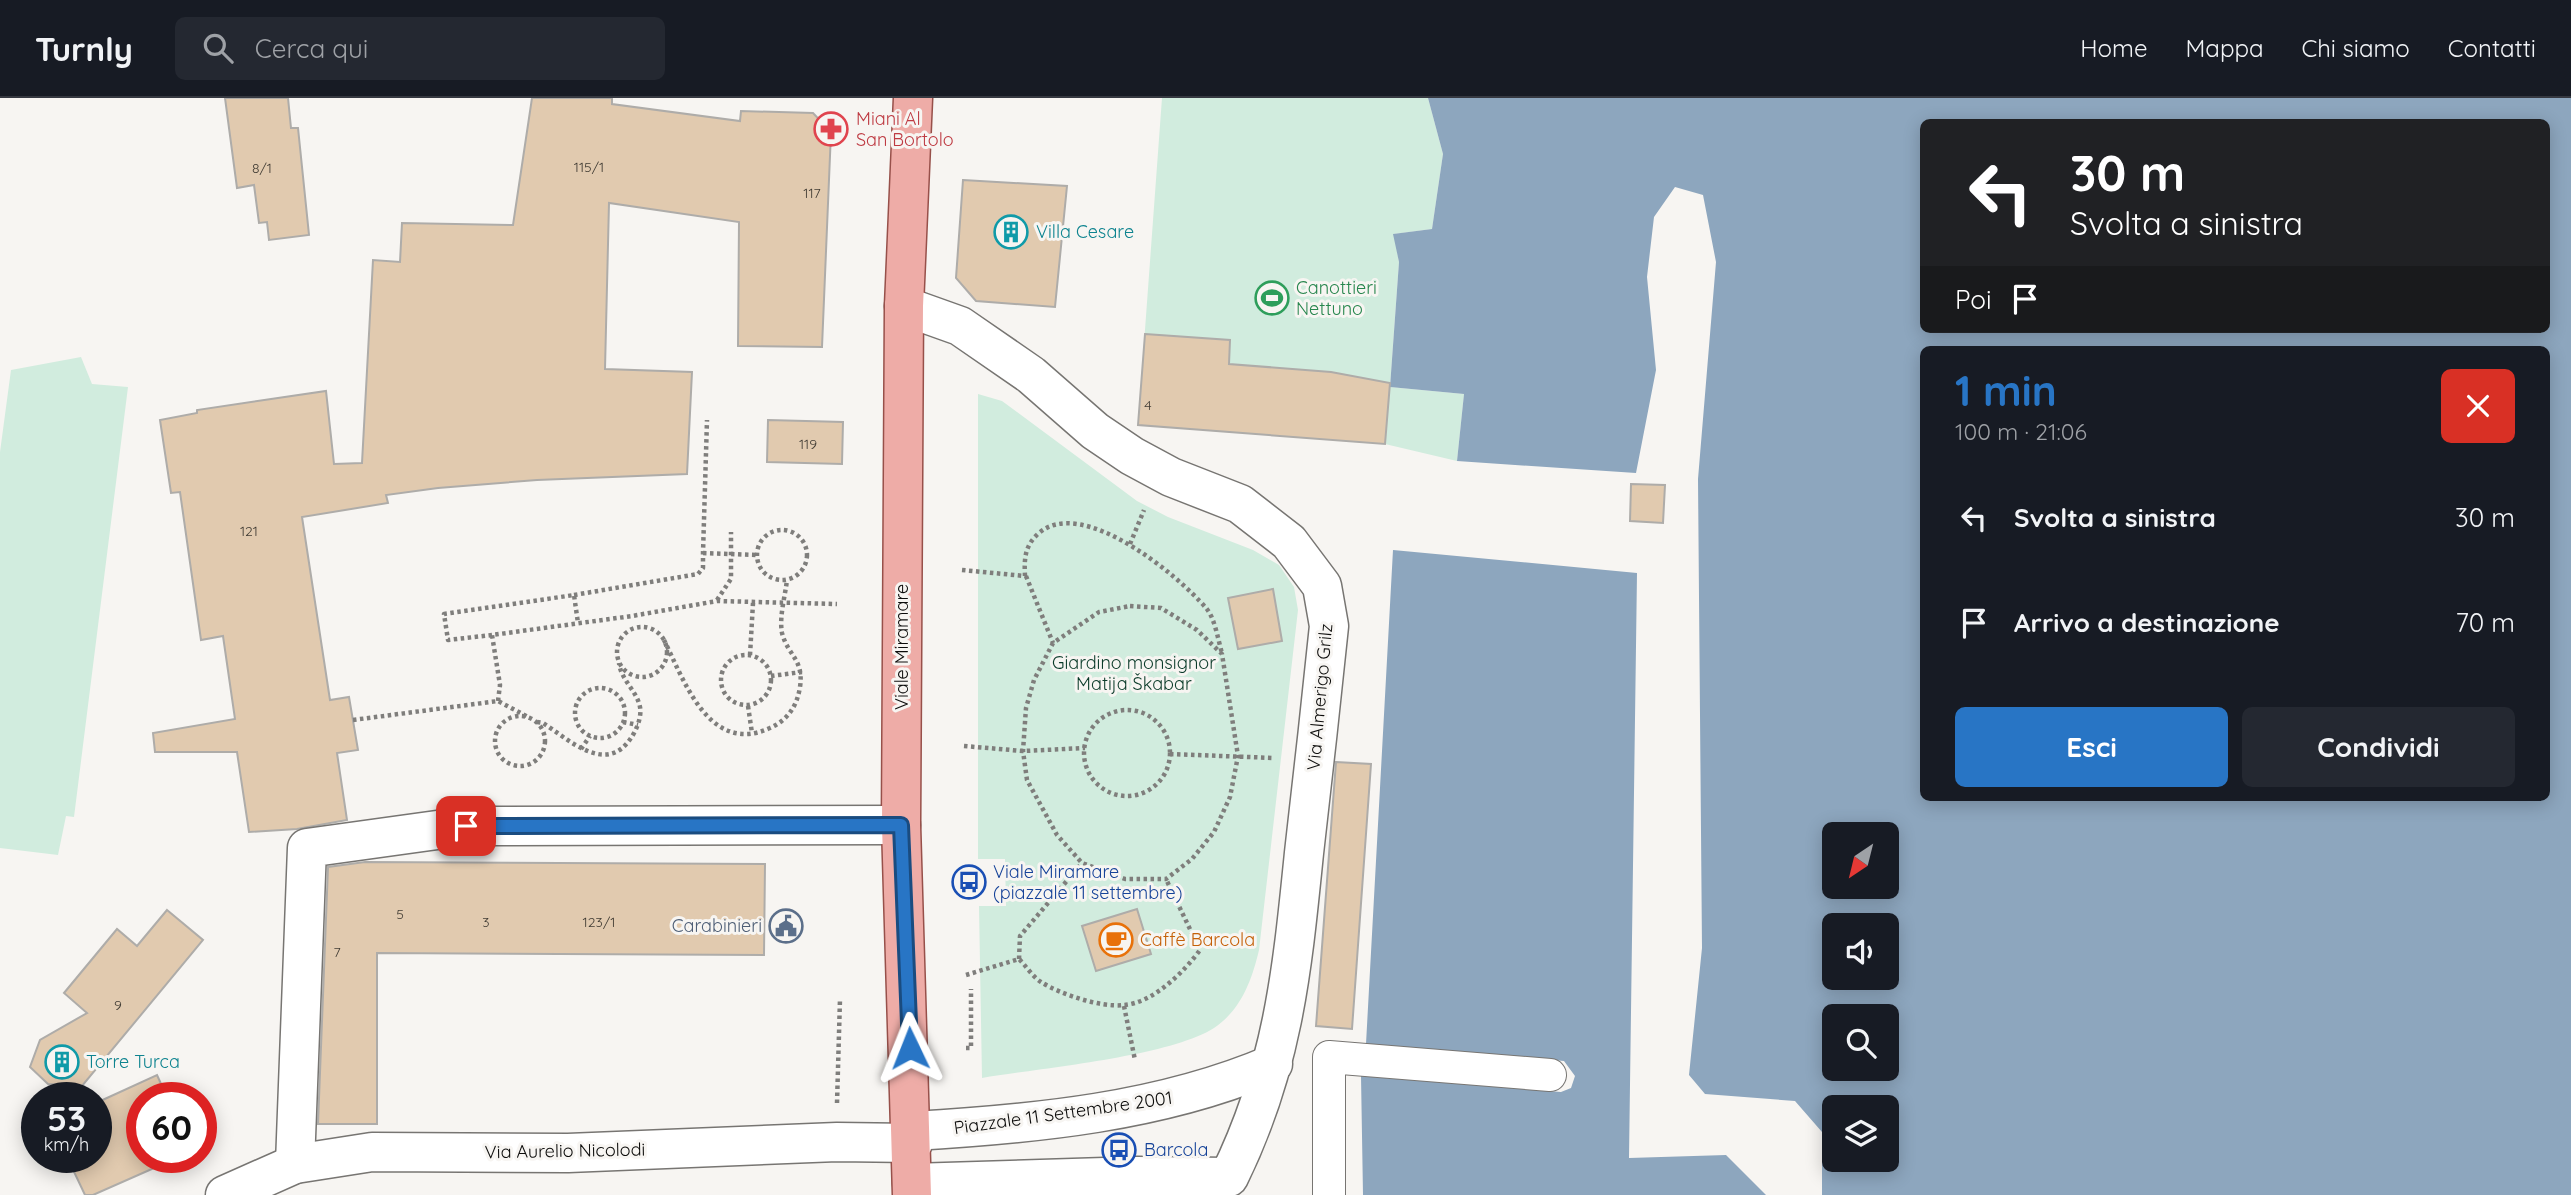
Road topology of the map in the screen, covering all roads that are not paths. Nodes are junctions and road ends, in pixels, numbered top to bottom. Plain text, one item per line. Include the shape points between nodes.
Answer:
1 (913, 98) edge
2 (904, 306) junction
3 (901, 825) junction
4 (1273, 1064) junction
5 (1550, 1075) dead end
6 (913, 1137) junction
7 (295, 1164) junction
8 (912, 1189) edge
9 (225, 1195) edge
10 (1329, 1195) edge

1 - 2 main road, Viale Miramare
2 - 3 main road, Viale Miramare
2 - 4 street, Via Almerigo Grilz via 960,326 1031,375 1095,431 1132,456 1240,504 1289,542 1322,586 1329,626 1294,953
3 - 6 main road, Viale Miramare
3 - 7 street via 466,826 307,848
4 - 6 street, Piazzale 11 Settembre 2001 via 1227,1084 1131,1107
4 - 8 street via 1248,1138 1229,1177 1137,1176
5 - 10 street via 1329,1057
6 - 7 street, Via Aurelio Nicolodi via 568,1153 372,1152
6 - 8 main road, Viale Miramare
7 - 9 street, Via Aurelio Nicolodi

